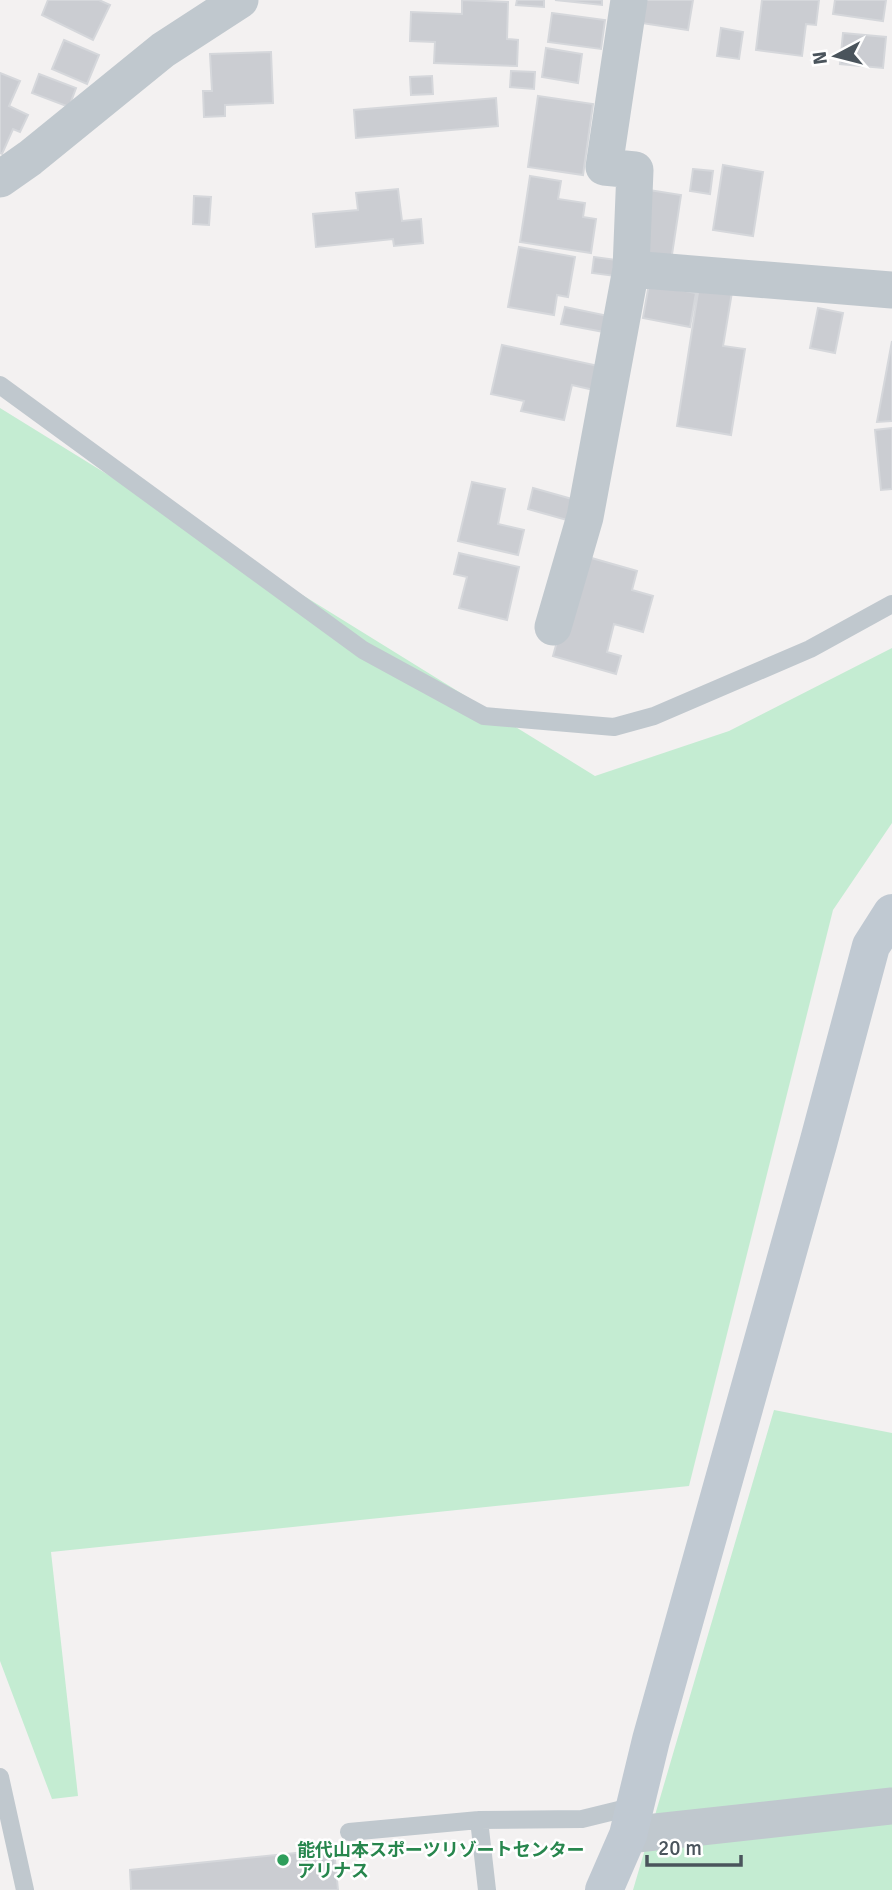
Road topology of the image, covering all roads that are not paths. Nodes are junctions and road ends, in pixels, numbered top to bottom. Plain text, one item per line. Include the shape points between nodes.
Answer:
1 (240, 0) edge
2 (629, 0) edge
3 (0, 178) edge
4 (631, 269) junction
5 (892, 290) edge
6 (0, 385) edge
7 (892, 604) edge
8 (553, 627) dead end
9 (892, 913) edge
10 (0, 1777) edge
11 (892, 1806) edge
12 (479, 1820) junction
13 (631, 1820) junction
14 (349, 1832) dead end
15 (25, 1890) edge
16 (486, 1890) edge
17 (604, 1890) edge

1 - 3 street via 163,50
2 - 4 street via 604,167 635,170
4 - 5 street
4 - 8 street via 585,517
6 - 7 lane via 363,650 484,716 614,727 654,716 810,649
9 - 13 street via 870,946
10 - 15 lane
11 - 13 street
12 - 13 lane
12 - 14 lane
12 - 16 lane
13 - 17 street

